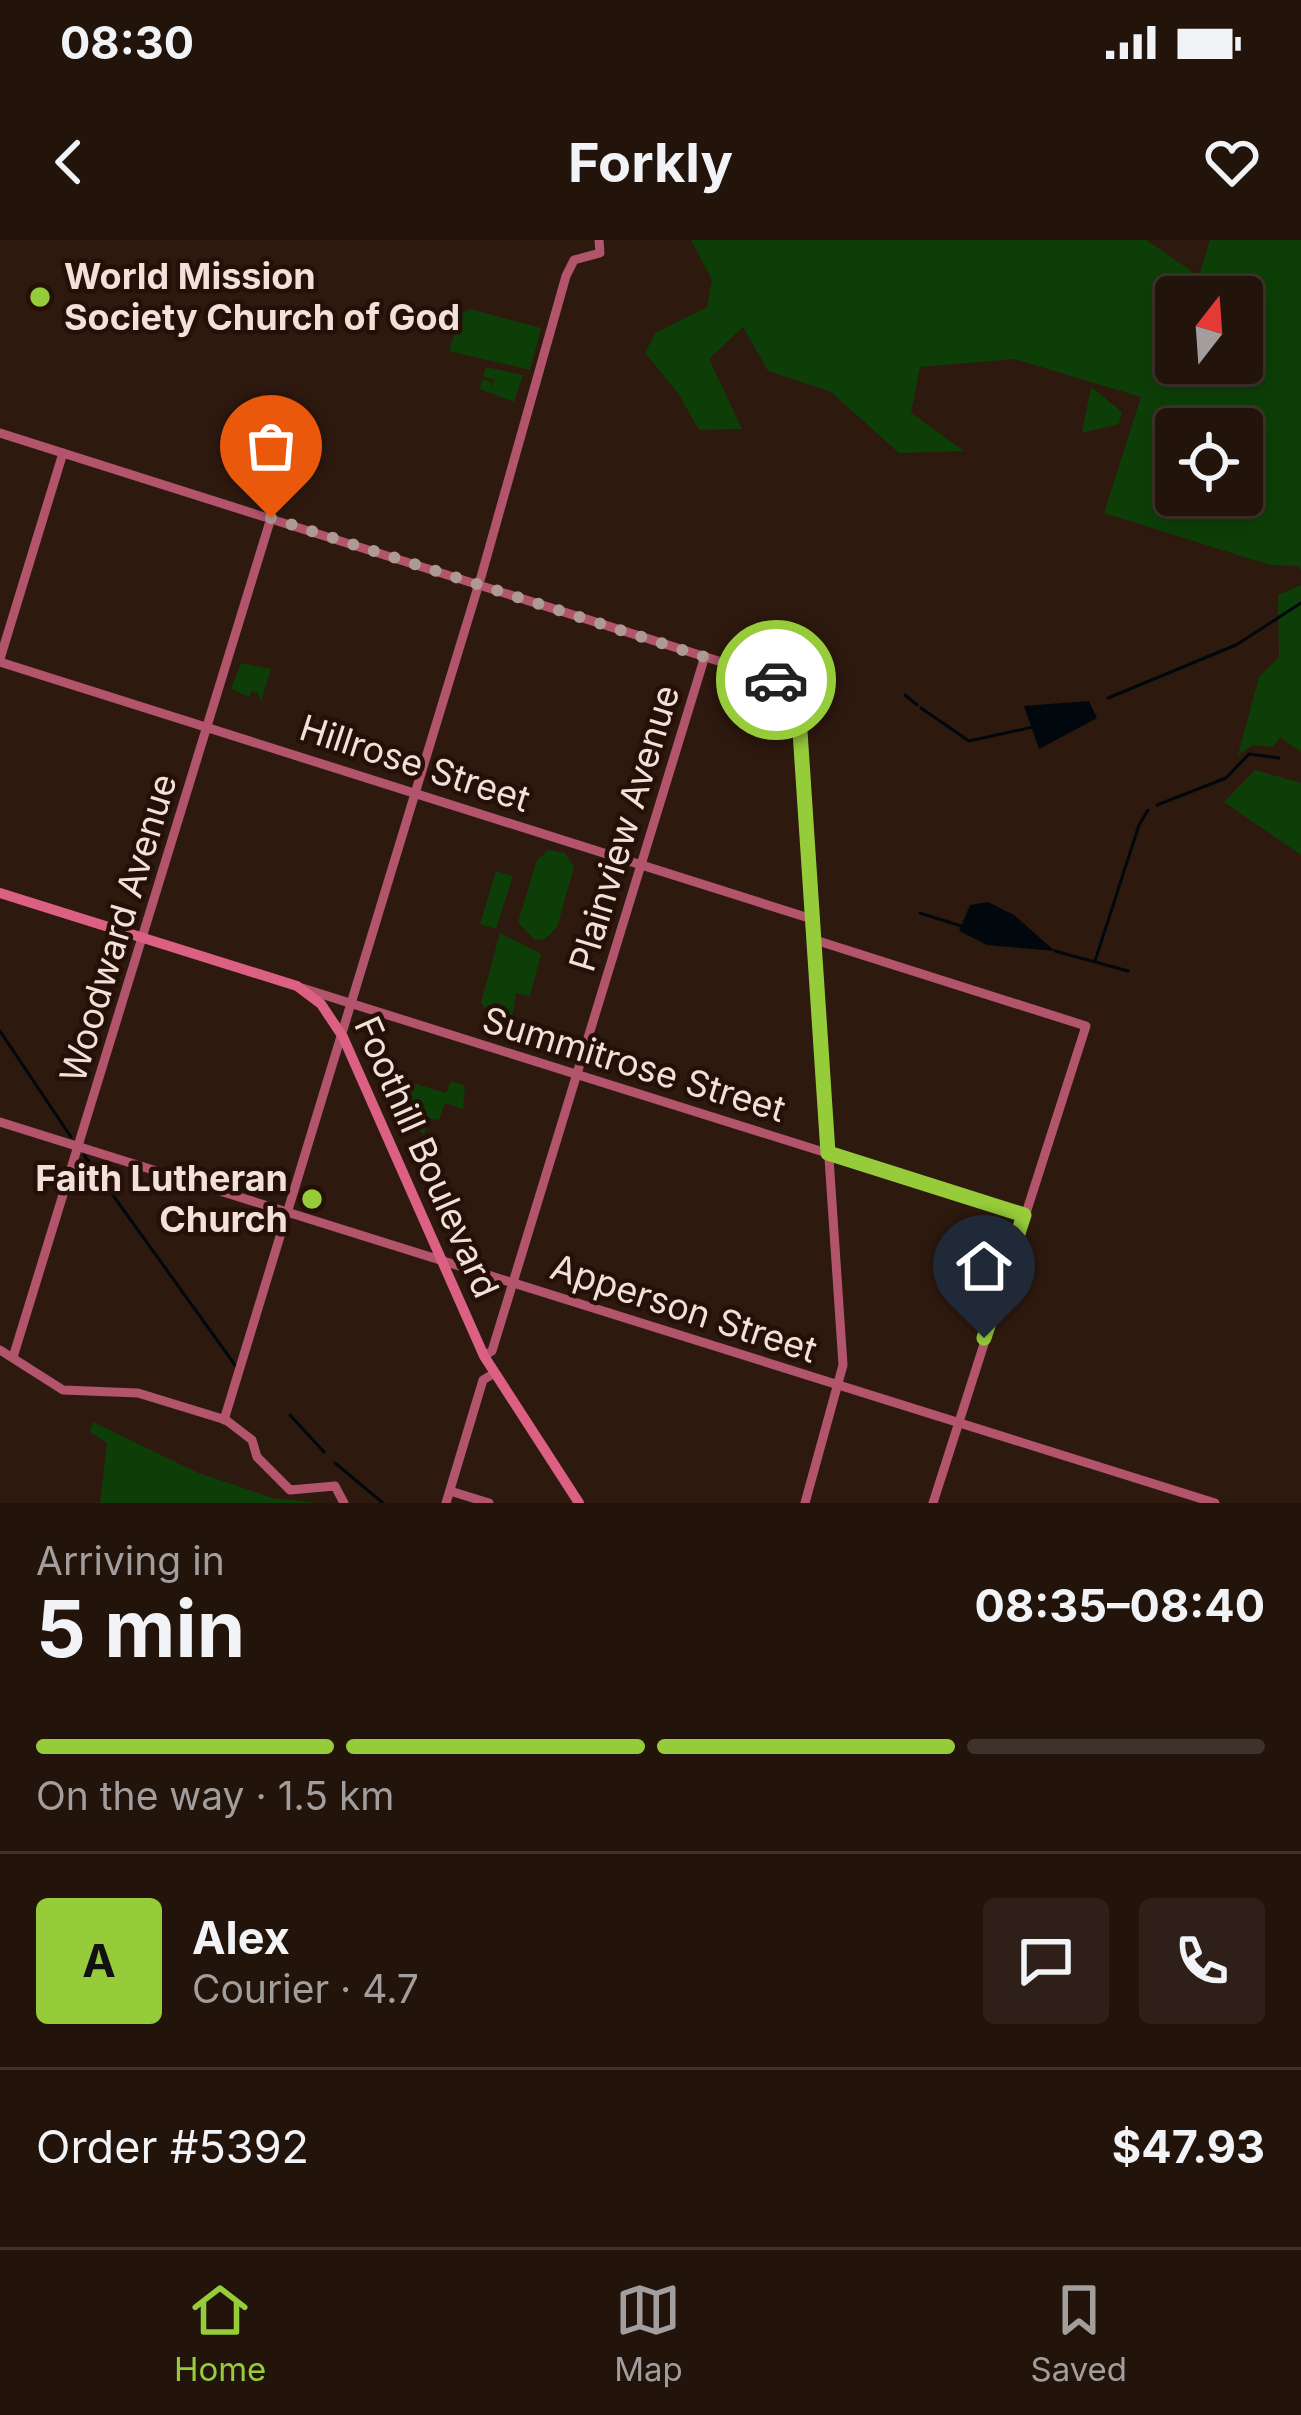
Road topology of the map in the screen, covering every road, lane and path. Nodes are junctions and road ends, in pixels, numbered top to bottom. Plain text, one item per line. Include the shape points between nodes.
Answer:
1 (599, 240) edge
2 (0, 434) edge
3 (63, 453) junction
4 (271, 518) junction
5 (479, 582) junction
6 (705, 656) junction
7 (0, 660) edge
8 (208, 727) junction
9 (414, 790) junction
10 (641, 865) junction
11 (0, 893) edge
12 (812, 920) junction
13 (142, 938) junction
14 (812, 939) junction
15 (297, 986) junction
16 (350, 1003) junction
17 (341, 1033) junction
18 (577, 1074) junction
19 (0, 1122) edge
20 (79, 1147) junction
21 (828, 1153) junction
22 (288, 1211) junction
23 (1024, 1215) junction
24 (441, 1261) junction
25 (514, 1282) junction
26 (0, 1350) edge
27 (14, 1354) junction
28 (484, 1356) junction
29 (493, 1374) junction
30 (841, 1386) junction
31 (224, 1420) junction
32 (957, 1422) junction
33 (450, 1491) junction
34 (344, 1503) edge
35 (446, 1503) edge
36 (489, 1503) edge
37 (579, 1503) edge
38 (805, 1503) edge
39 (933, 1503) edge
40 (1215, 1503) edge

1 - 5 street via 600,253 569,267
2 - 3 street
3 - 4 street
3 - 7 street
4 - 5 street
4 - 8 street, Woodward Avenue
5 - 6 street
5 - 9 street
6 - 10 street, Plainview Avenue
6 - 12 street via 797,686
7 - 8 street, Hillrose Street
8 - 9 street, Hillrose Street
8 - 13 street, Woodward Avenue
9 - 10 street, Hillrose Street
9 - 16 street
10 - 12 street, Hillrose Street
10 - 18 street, Plainview Avenue
11 - 13 main road, Foothill Boulevard
12 - 14 street
13 - 15 main road, Foothill Boulevard
13 - 20 street, Woodward Avenue
14 - 21 street
14 - 23 street via 1086,1026
15 - 16 street, Summitrose Street
15 - 17 main road, Foothill Boulevard
16 - 17 street
16 - 18 street, Summitrose Street
17 - 22 street
17 - 24 main road, Foothill Boulevard
18 - 21 street, Summitrose Street
18 - 25 street, Plainview Avenue
19 - 20 street, Apperson Street
20 - 22 street, Apperson Street
20 - 27 street, Woodward Avenue
21 - 23 street, Summitrose Street
21 - 30 street
22 - 24 street, Apperson Street
22 - 31 street
23 - 32 street
24 - 25 street, Apperson Street
24 - 28 main road, Foothill Boulevard
25 - 28 street, Plainview Avenue
25 - 30 street, Apperson Street
26 - 27 street
27 - 31 street via 63,1390 138,1393
28 - 29 main road, Foothill Boulevard
29 - 33 street via 483,1381
29 - 37 main road, Foothill Boulevard
30 - 32 street, Apperson Street
30 - 38 street
31 - 34 street via 252,1440 285,1487 333,1485
32 - 39 street
32 - 40 street, Apperson Street
33 - 35 street
33 - 36 street

